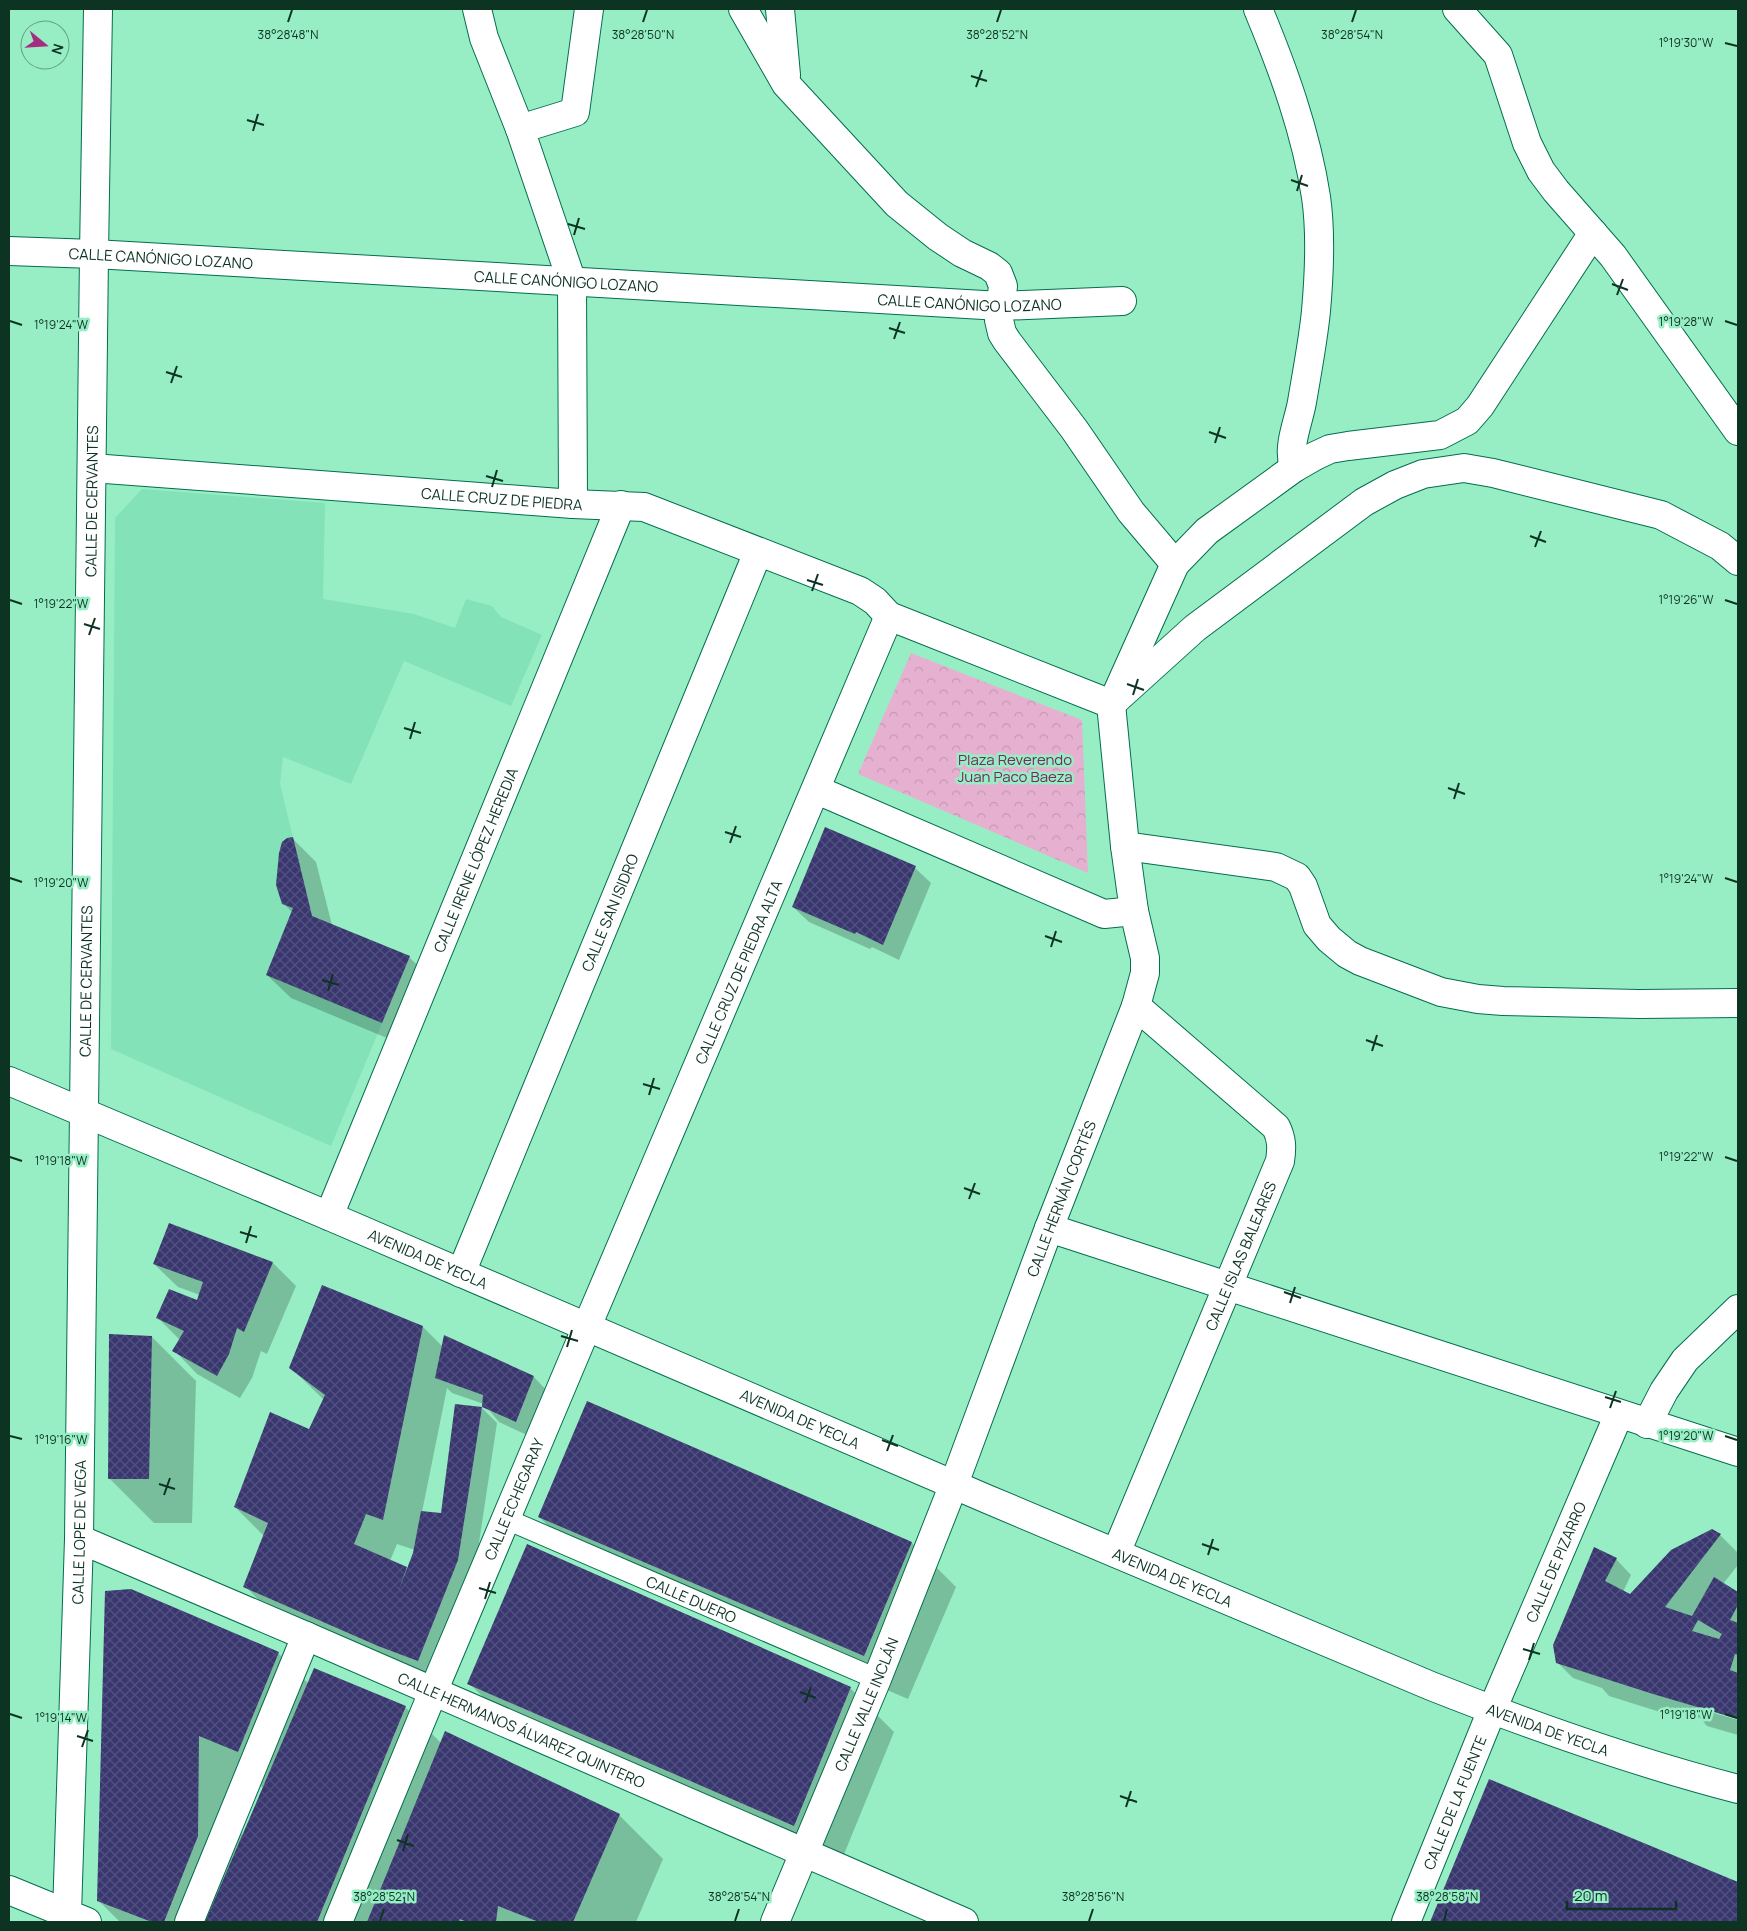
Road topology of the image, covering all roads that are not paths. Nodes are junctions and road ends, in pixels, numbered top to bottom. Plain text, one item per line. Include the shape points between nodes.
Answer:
1 (98, 9) edge
2 (477, 9) edge
3 (589, 9) edge
4 (743, 9) edge
5 (780, 9) edge
6 (1258, 9) edge
7 (1457, 9) edge
8 (786, 84) junction
9 (520, 129) junction
10 (1593, 233) junction
11 (9, 251) edge
12 (94, 254) junction
13 (572, 282) junction
14 (1122, 300) dead end
15 (1001, 306) junction
16 (1738, 431) edge
17 (92, 468) junction
18 (1294, 468) junction
19 (573, 504) junction
20 (621, 505) junction
21 (758, 552) junction
22 (1738, 561) edge
23 (1175, 564) junction
24 (889, 616) junction
25 (1112, 702) junction
26 (816, 790) junction
27 (1125, 846) junction
28 (1134, 911) junction
29 (1738, 1003) edge
30 (1136, 1006) junction
31 (9, 1081) edge
32 (84, 1112) junction
33 (329, 1216) junction
34 (1049, 1228) junction
35 (461, 1273) junction
36 (1227, 1287) junction
37 (1738, 1309) edge
38 (586, 1327) junction
39 (1619, 1414) junction
40 (1648, 1424) junction
41 (1738, 1452) edge
42 (954, 1484) junction
43 (506, 1519) junction
44 (79, 1539) junction
45 (1116, 1553) junction
46 (306, 1636) junction
47 (877, 1679) junction
48 (433, 1692) junction
49 (1492, 1710) junction
50 (1738, 1789) edge
51 (804, 1853) junction
52 (9, 1890) edge
53 (72, 1920) edge
54 (189, 1922) edge
55 (338, 1922) edge
56 (776, 1922) edge
57 (964, 1922) edge
58 (1406, 1922) edge

1 - 12 street, CALLE DE CERVANTES
2 - 9 street via 484,38
3 - 9 street via 575,112
4 - 8 street
5 - 8 street
6 - 18 street via 1282,67 1316,200 1316,312 1292,444
7 - 10 street via 1498,55 1527,143 1541,171
8 - 15 street via 897,204 938,237 998,273 1003,286
9 - 13 street
10 - 16 street via 1613,256
10 - 18 street via 1467,421 1440,435 1330,449
11 - 12 street, CALLE CANÓNIGO LOZANO
12 - 13 street, CALLE CANÓNIGO LOZANO
12 - 17 street, CALLE DE CERVANTES
13 - 15 street, CALLE CANÓNIGO LOZANO
13 - 19 street
14 - 15 street, CALLE CANÓNIGO LOZANO
15 - 23 street via 999,320 1007,341 1074,429 1131,512
17 - 19 street, CALLE CRUZ DE PIEDRA
17 - 32 street, CALLE DE CERVANTES
18 - 23 street via 1208,531
19 - 20 street, CALLE CRUZ DE PIEDRA
20 - 21 street, CALLE CRUZ DE PIEDRA via 644,507
20 - 33 street, CALLE IRENE LÓPEZ HEREDIA
21 - 24 street, CALLE CRUZ DE PIEDRA via 860,590
21 - 35 street, CALLE SAN ISIDRO
22 - 25 street via 1720,546 1661,515 1474,469 1423,474 1364,502 1195,628
23 - 25 street
24 - 25 street
24 - 26 street, CALLE CRUZ DE PIEDRA ALTA
25 - 27 street
26 - 28 street via 1104,914
26 - 38 street, CALLE CRUZ DE PIEDRA ALTA
27 - 28 street
27 - 29 street via 1276,867 1289,872 1303,886 1317,925 1346,954 1441,992 1503,1001
28 - 30 street, CALLE HERNÁN CORTÉS via 1145,958 1145,973
30 - 34 street, CALLE HERNÁN CORTÉS
30 - 36 street, CALLE ISLAS BALEARES via 1276,1127 1281,1138 1280,1161
31 - 32 street, AVENIDA DE YECLA
32 - 33 street, AVENIDA DE YECLA
32 - 44 street, CALLE LOPE DE VEGA
33 - 35 street, AVENIDA DE YECLA
34 - 36 street
34 - 42 street, CALLE HERNÁN CORTÉS
35 - 38 street, AVENIDA DE YECLA
36 - 39 street
36 - 45 street, CALLE ISLAS BALEARES
37 - 40 street via 1686,1360 1664,1391
38 - 42 street, AVENIDA DE YECLA
38 - 43 street, CALLE ECHEGARAY
39 - 40 street
39 - 49 street, CALLE DE PIZARRO
40 - 41 street
42 - 45 street, AVENIDA DE YECLA
42 - 47 street, CALLE VALLE INCLÁN
43 - 47 lane, CALLE DUERO
43 - 48 street, CALLE ECHEGARAY
44 - 46 street, CALLE HERMANOS ÁLVAREZ QUINTERO
44 - 53 street, CALLE LOPE DE VEGA
45 - 49 street, AVENIDA DE YECLA
46 - 48 street, CALLE HERMANOS ÁLVAREZ QUINTERO
46 - 54 street
47 - 51 street, CALLE VALLE INCLÁN
48 - 51 street, CALLE HERMANOS ÁLVAREZ QUINTERO
48 - 55 street, CALLE ECHEGARAY
49 - 50 street, AVENIDA DE YECLA via 1620,1755
49 - 58 street, CALLE DE LA FUENTE
51 - 56 street, CALLE VALLE INCLÁN
51 - 57 street, CALLE HERMANOS ÁLVAREZ QUINTERO
52 - 53 street

